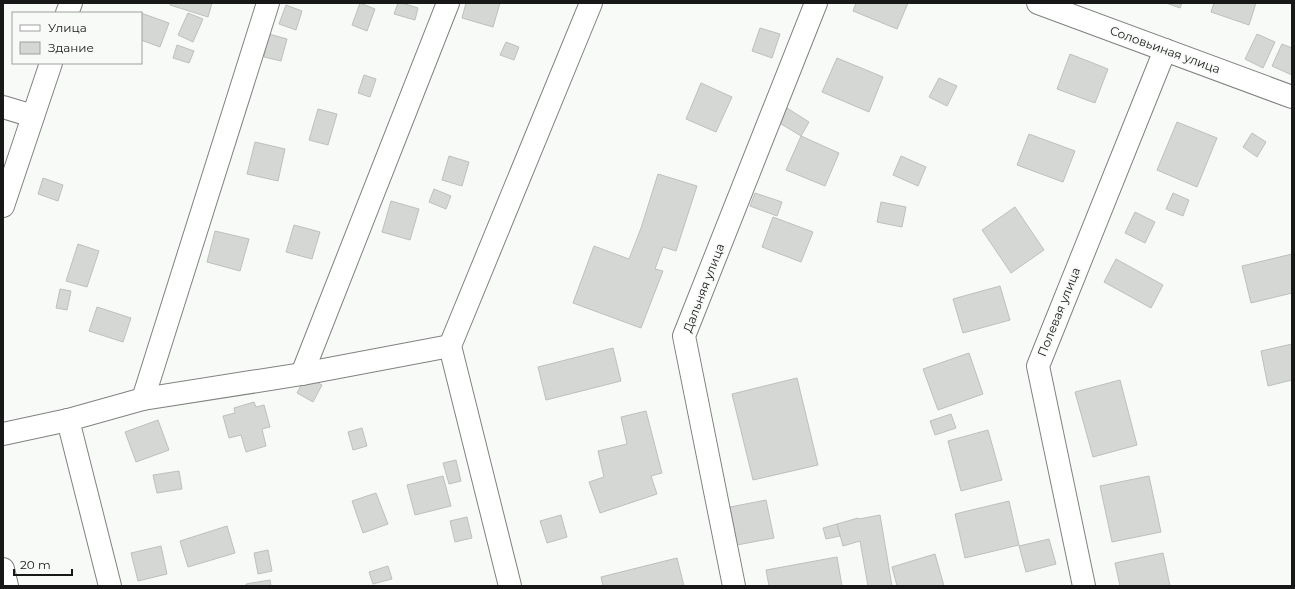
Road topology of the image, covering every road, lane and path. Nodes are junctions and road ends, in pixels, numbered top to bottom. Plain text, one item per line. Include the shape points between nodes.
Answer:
1 (268, 3) edge
2 (448, 3) edge
3 (591, 3) edge
4 (816, 3) edge
5 (1038, 3) edge
6 (1165, 50) junction
7 (51, 64) edge
8 (1292, 97) edge
9 (3, 106) edge
10 (33, 116) junction
11 (3, 206) edge
12 (450, 346) junction
13 (302, 374) junction
14 (143, 399) junction
15 (68, 420) junction
16 (3, 434) edge
17 (3, 569) edge
18 (7, 586) edge
19 (110, 586) edge
20 (510, 586) edge
21 (734, 586) edge
22 (1084, 586) edge

1 - 14 street
2 - 13 street
3 - 12 street
4 - 21 street, Дальняя улица via 684,336
5 - 6 street, Соловьиная улица
6 - 8 street, Соловьиная улица
6 - 22 street, Полевая улица via 1038,366
7 - 10 street
9 - 10 street
10 - 11 street
12 - 13 street
12 - 20 street
13 - 14 street
14 - 15 street
15 - 16 street
15 - 19 street
17 - 18 street

